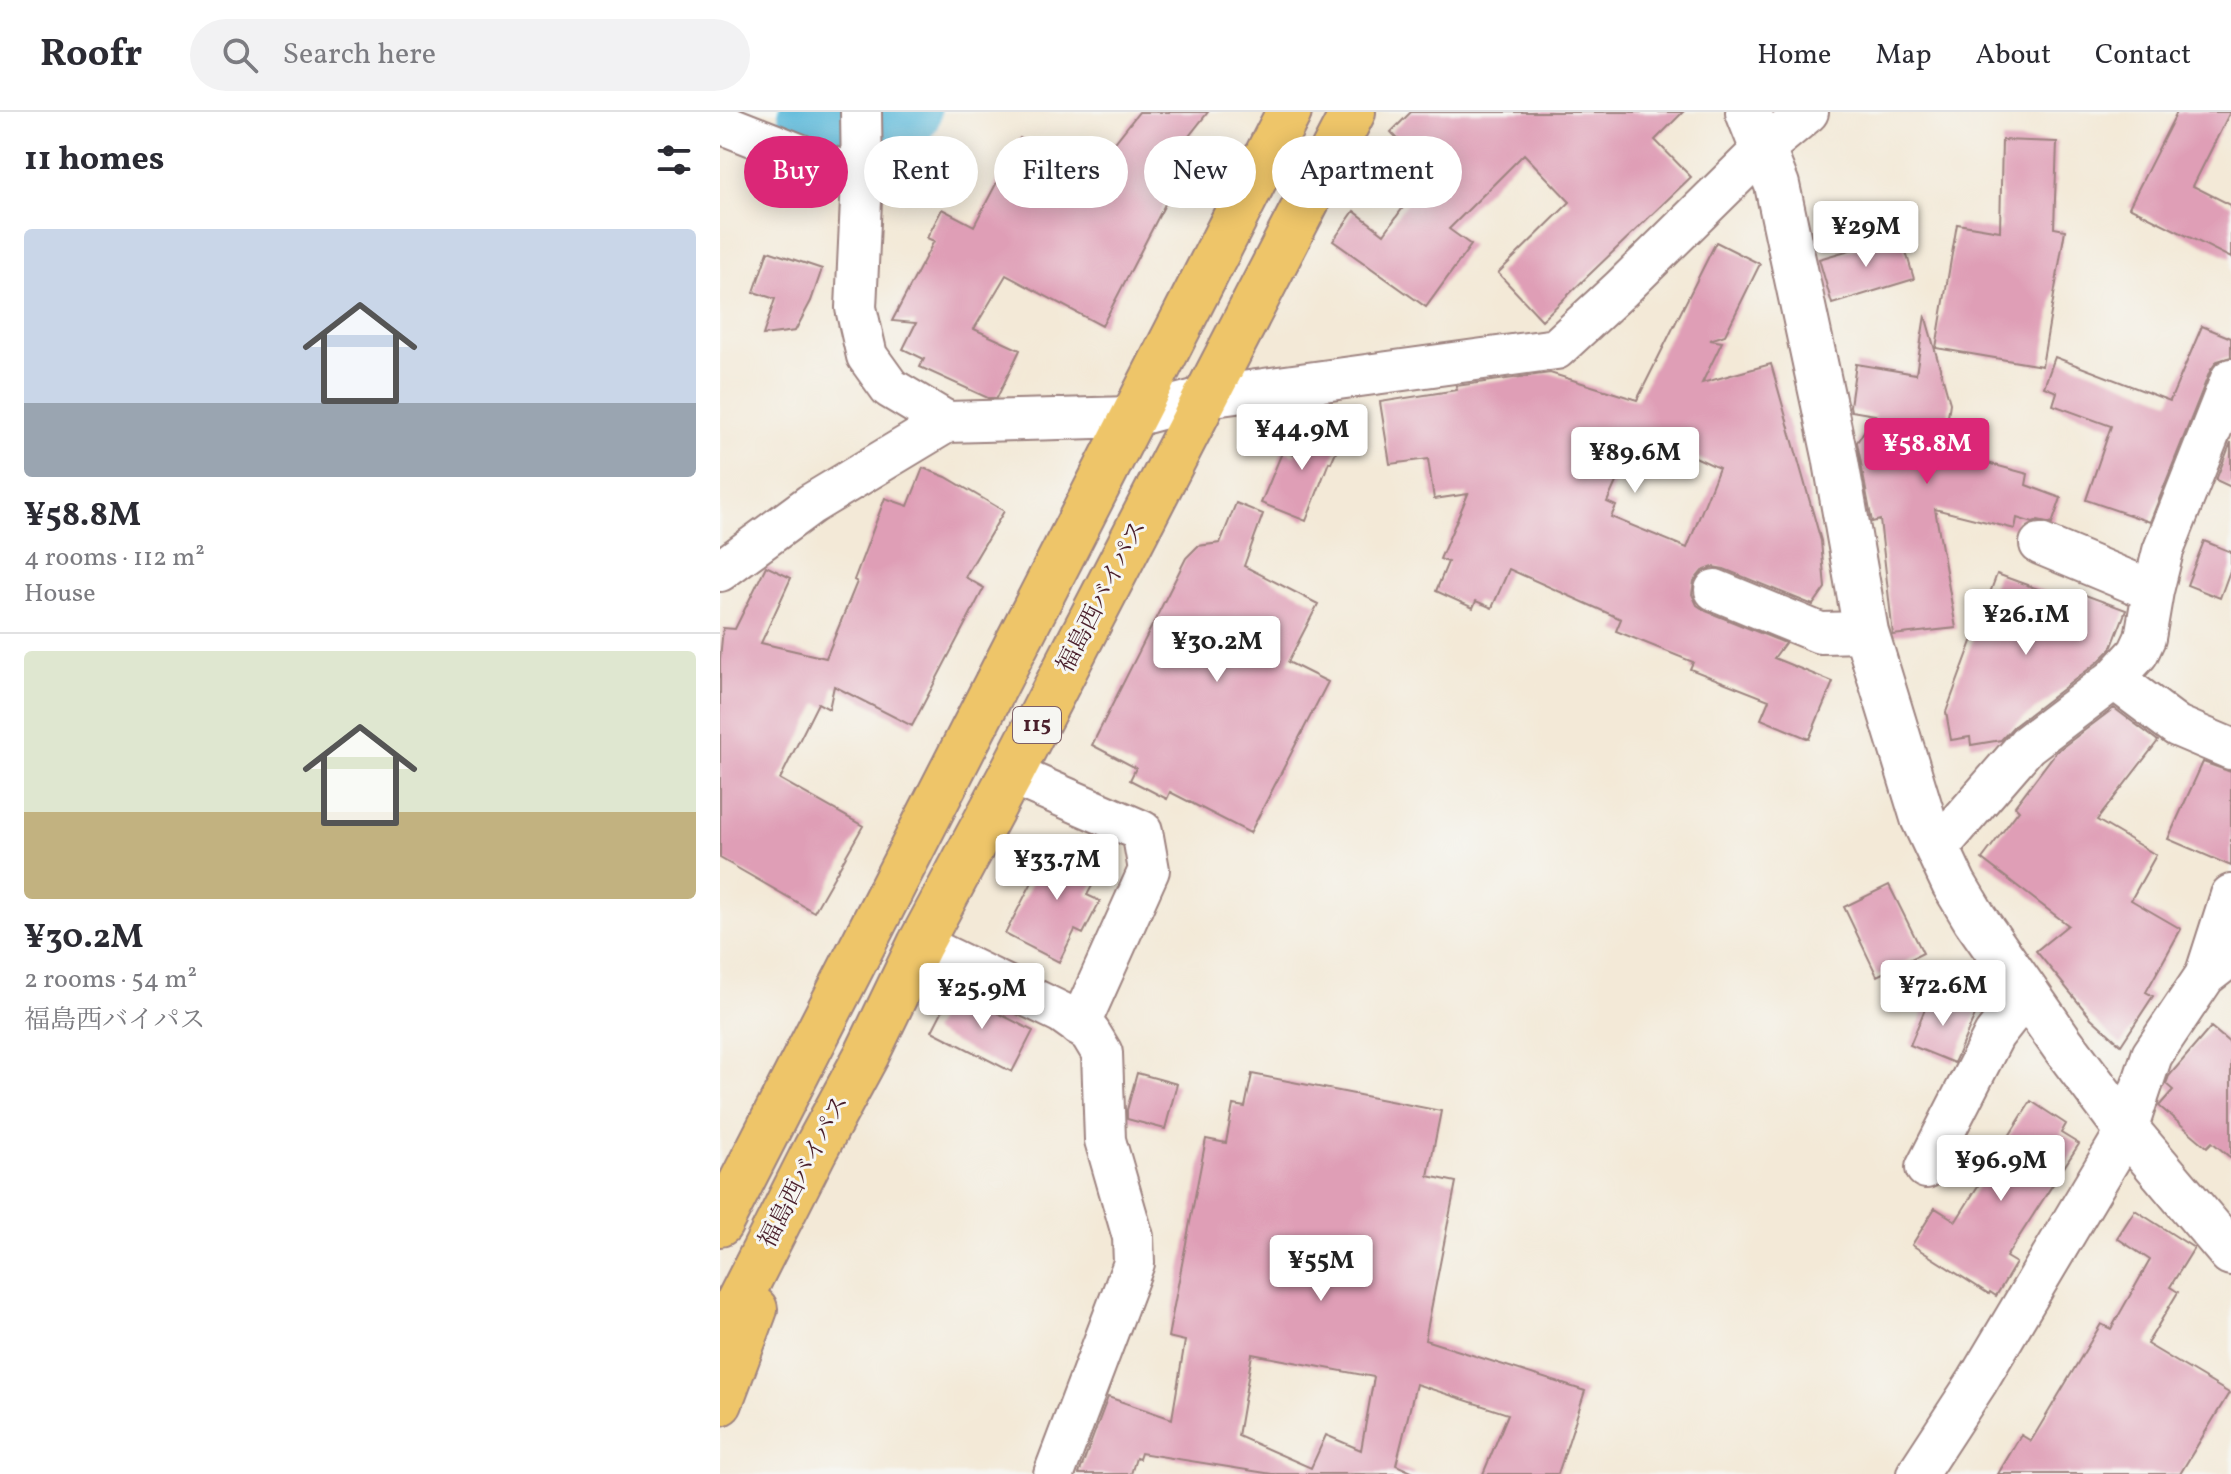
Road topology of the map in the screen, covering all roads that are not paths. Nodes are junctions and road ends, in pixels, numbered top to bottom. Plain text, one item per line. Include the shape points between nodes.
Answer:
1 (1289, 112) edge
2 (1353, 112) edge
3 (1808, 112) edge
4 (720, 123) edge
5 (1755, 131) edge
6 (861, 146) edge
7 (2231, 379) edge
8 (1206, 397) junction
9 (1131, 417) junction
10 (947, 422) junction
11 (2040, 544) dead end
12 (720, 571) edge
13 (1715, 590) dead end
14 (2153, 591) junction
15 (1866, 632) junction
16 (2114, 679) junction
17 (2231, 749) edge
18 (1011, 774) junction
19 (1937, 849) junction
20 (2231, 895) edge
21 (920, 944) junction
22 (2218, 966) edge
23 (2027, 993) junction
24 (1079, 1026) junction
25 (777, 1111) junction
26 (2127, 1130) junction
27 (815, 1150) junction
28 (1926, 1168) dead end
29 (720, 1192) edge
30 (720, 1224) edge
31 (2231, 1253) edge
32 (720, 1338) edge
33 (720, 1403) edge
34 (1054, 1474) edge
35 (1917, 1474) edge

1 - 9 highway, 115
2 - 8 highway, 福島西バイパス / 115
3 - 5 street
4 - 6 street
5 - 8 street via 1621,289 1556,349
5 - 15 street via 1777,185 1794,259
6 - 10 street via 856,308 867,356 890,388
7 - 14 street via 2163,551
8 - 9 street
8 - 18 highway, 福島西バイパス / 115
9 - 10 street
9 - 25 highway, 115
10 - 12 street via 811,504
11 - 14 street
13 - 15 street via 1820,633
14 - 16 street via 2142,646
15 - 19 street
16 - 17 street via 2177,726
16 - 19 street via 2027,745
18 - 21 highway, 福島西バイパス / 115
18 - 24 street via 1142,831 1149,870
19 - 23 street via 1975,919
20 - 22 street
21 - 24 street
21 - 27 highway, 福島西バイパス / 115
22 - 26 street via 2152,1055
23 - 26 street
23 - 28 street via 1994,1035
24 - 34 street via 1102,1053 1105,1140 1133,1237 1134,1263
25 - 29 highway
25 - 30 highway, 115
26 - 31 street
26 - 35 street
27 - 32 highway, 福島西バイパス / 115
27 - 33 highway

